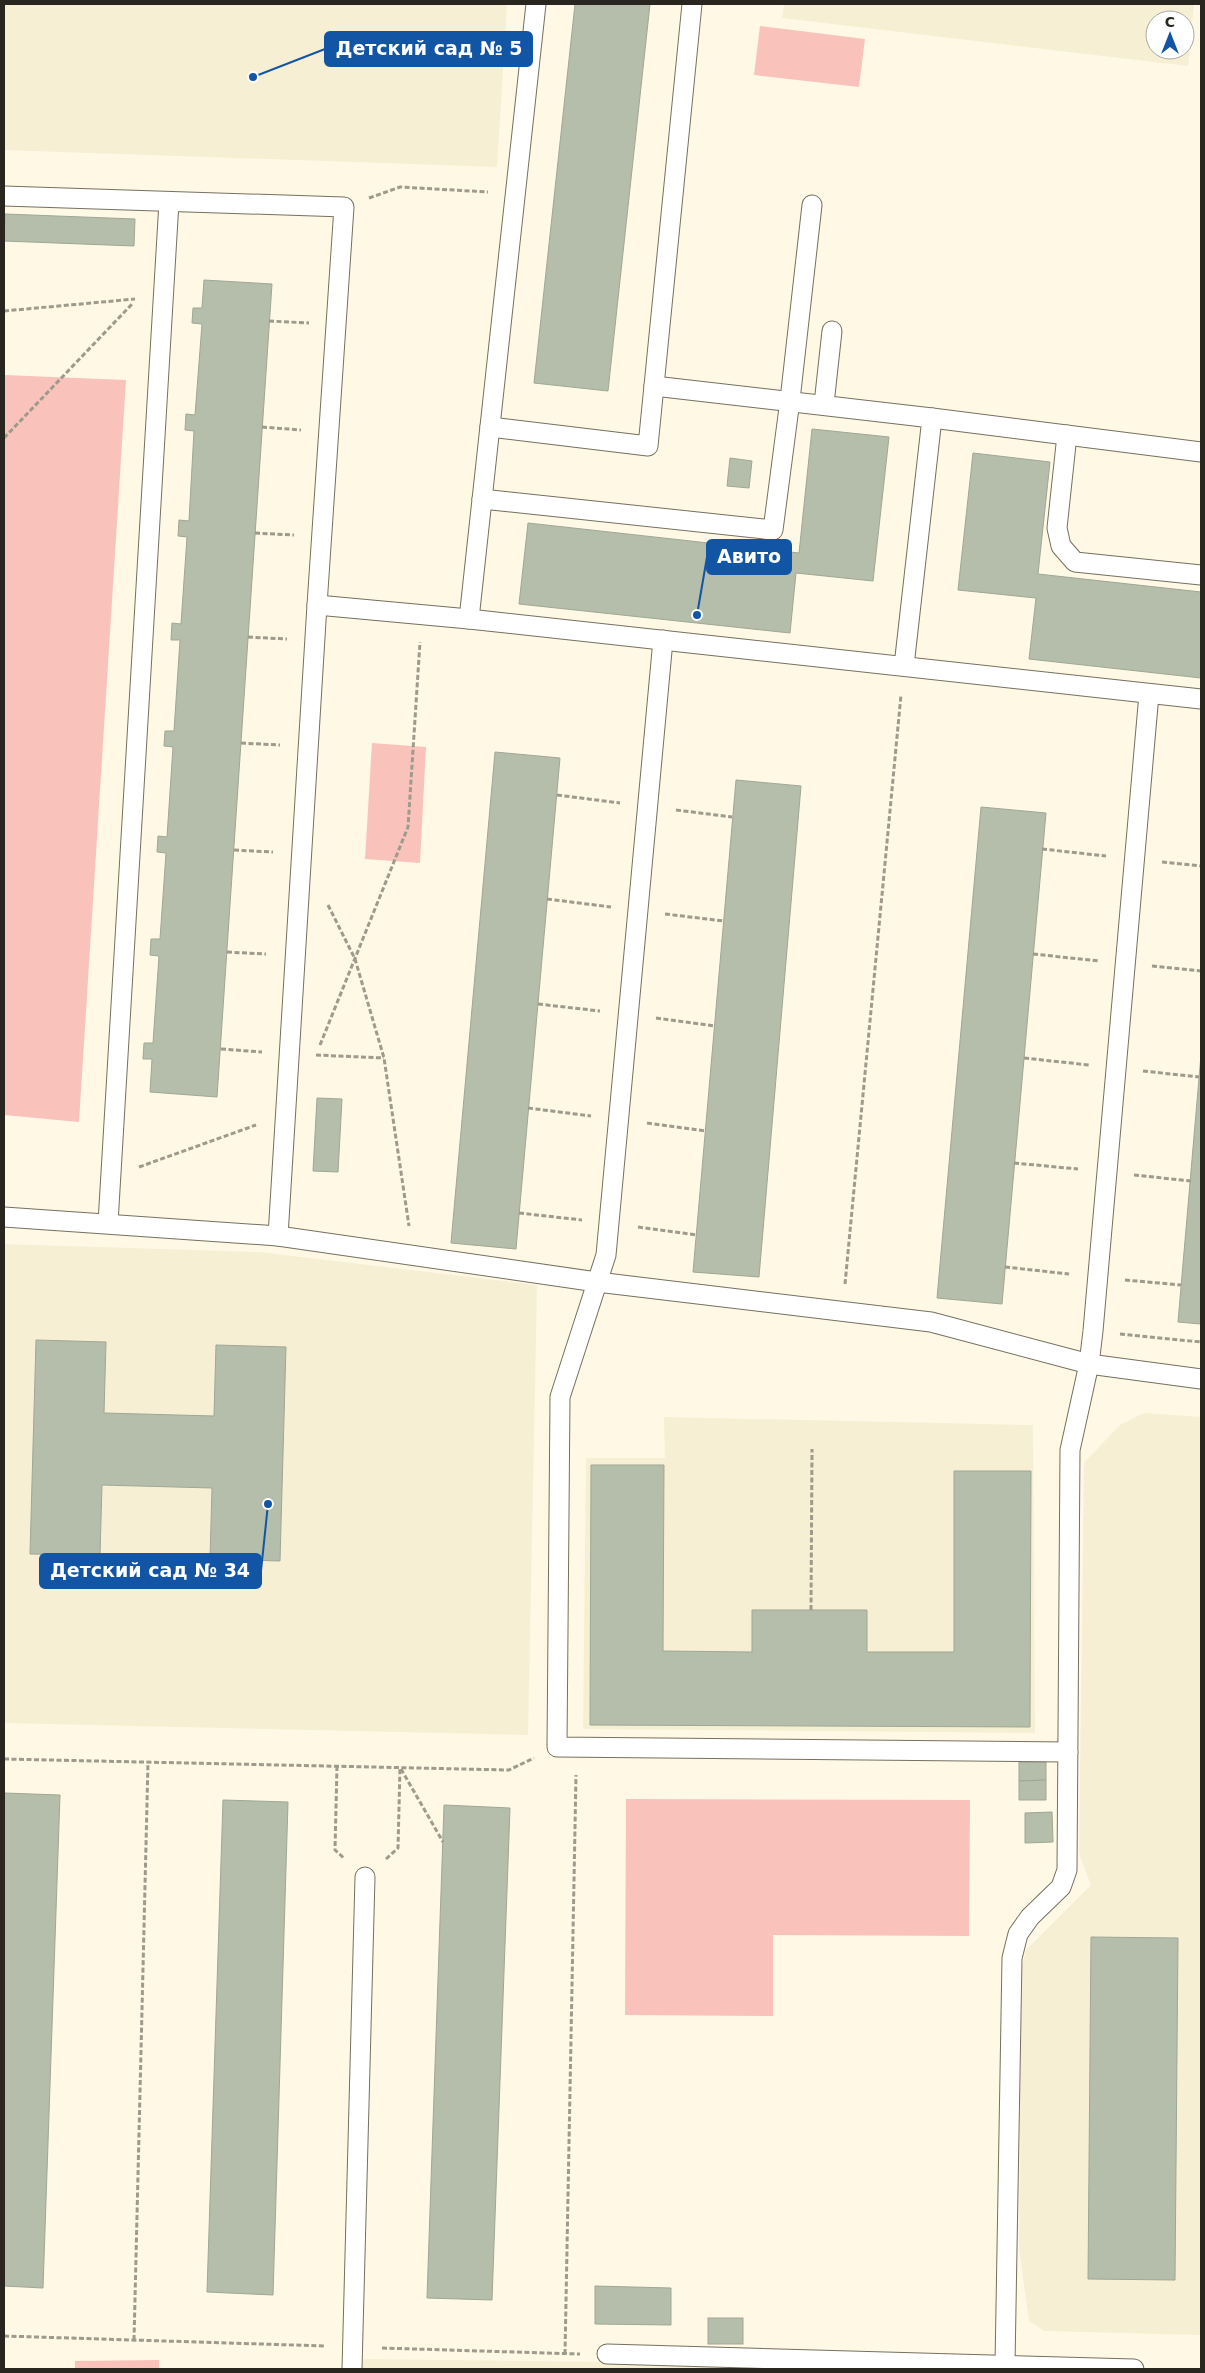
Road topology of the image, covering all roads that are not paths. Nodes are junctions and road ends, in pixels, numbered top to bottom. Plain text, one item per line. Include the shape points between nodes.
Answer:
1 (536, 4) edge
2 (692, 4) edge
3 (4, 196) edge
4 (169, 202) junction
5 (812, 205) dead end
6 (832, 331) dead end
7 (654, 386) junction
8 (790, 400) junction
9 (824, 404) junction
10 (932, 418) junction
11 (490, 427) junction
12 (1067, 435) junction
13 (1201, 452) edge
14 (482, 499) junction
15 (1201, 575) edge
16 (317, 605) junction
17 (469, 619) junction
18 (663, 640) junction
19 (904, 666) junction
20 (1149, 694) junction
21 (1201, 699) edge
22 (4, 1218) edge
23 (108, 1223) junction
24 (278, 1236) junction
25 (597, 1282) junction
26 (1089, 1364) junction
27 (1201, 1380) edge
28 (1068, 1752) junction
29 (365, 1877) road end
30 (607, 2354) road end
31 (850, 2365) edge
32 (1006, 2365) junction
33 (352, 2369) edge
34 (1134, 2369) edge

1 - 11 lane
2 - 7 lane
3 - 4 lane
4 - 16 lane via 344,206
4 - 23 lane
5 - 8 lane
6 - 9 lane
7 - 8 lane
7 - 11 lane via 648,446
8 - 9 lane
8 - 14 lane via 773,530
9 - 10 lane
10 - 12 lane
10 - 19 lane
11 - 14 lane
12 - 13 lane
12 - 15 lane via 1057,528 1061,546 1075,562
14 - 17 lane
16 - 17 lane
16 - 24 lane
17 - 18 lane
18 - 19 lane
18 - 25 lane via 606,1255
19 - 20 lane
20 - 21 lane
20 - 26 lane
22 - 23 lane
23 - 24 lane
24 - 25 lane
25 - 26 lane via 930,1322
25 - 28 lane via 560,1398 557,1747
26 - 27 lane
26 - 28 lane via 1070,1450
28 - 32 lane via 1067,1870 1061,1887 1030,1917 1018,1934 1012,1958
29 - 33 lane
30 - 31 lane
31 - 32 lane
32 - 34 lane

